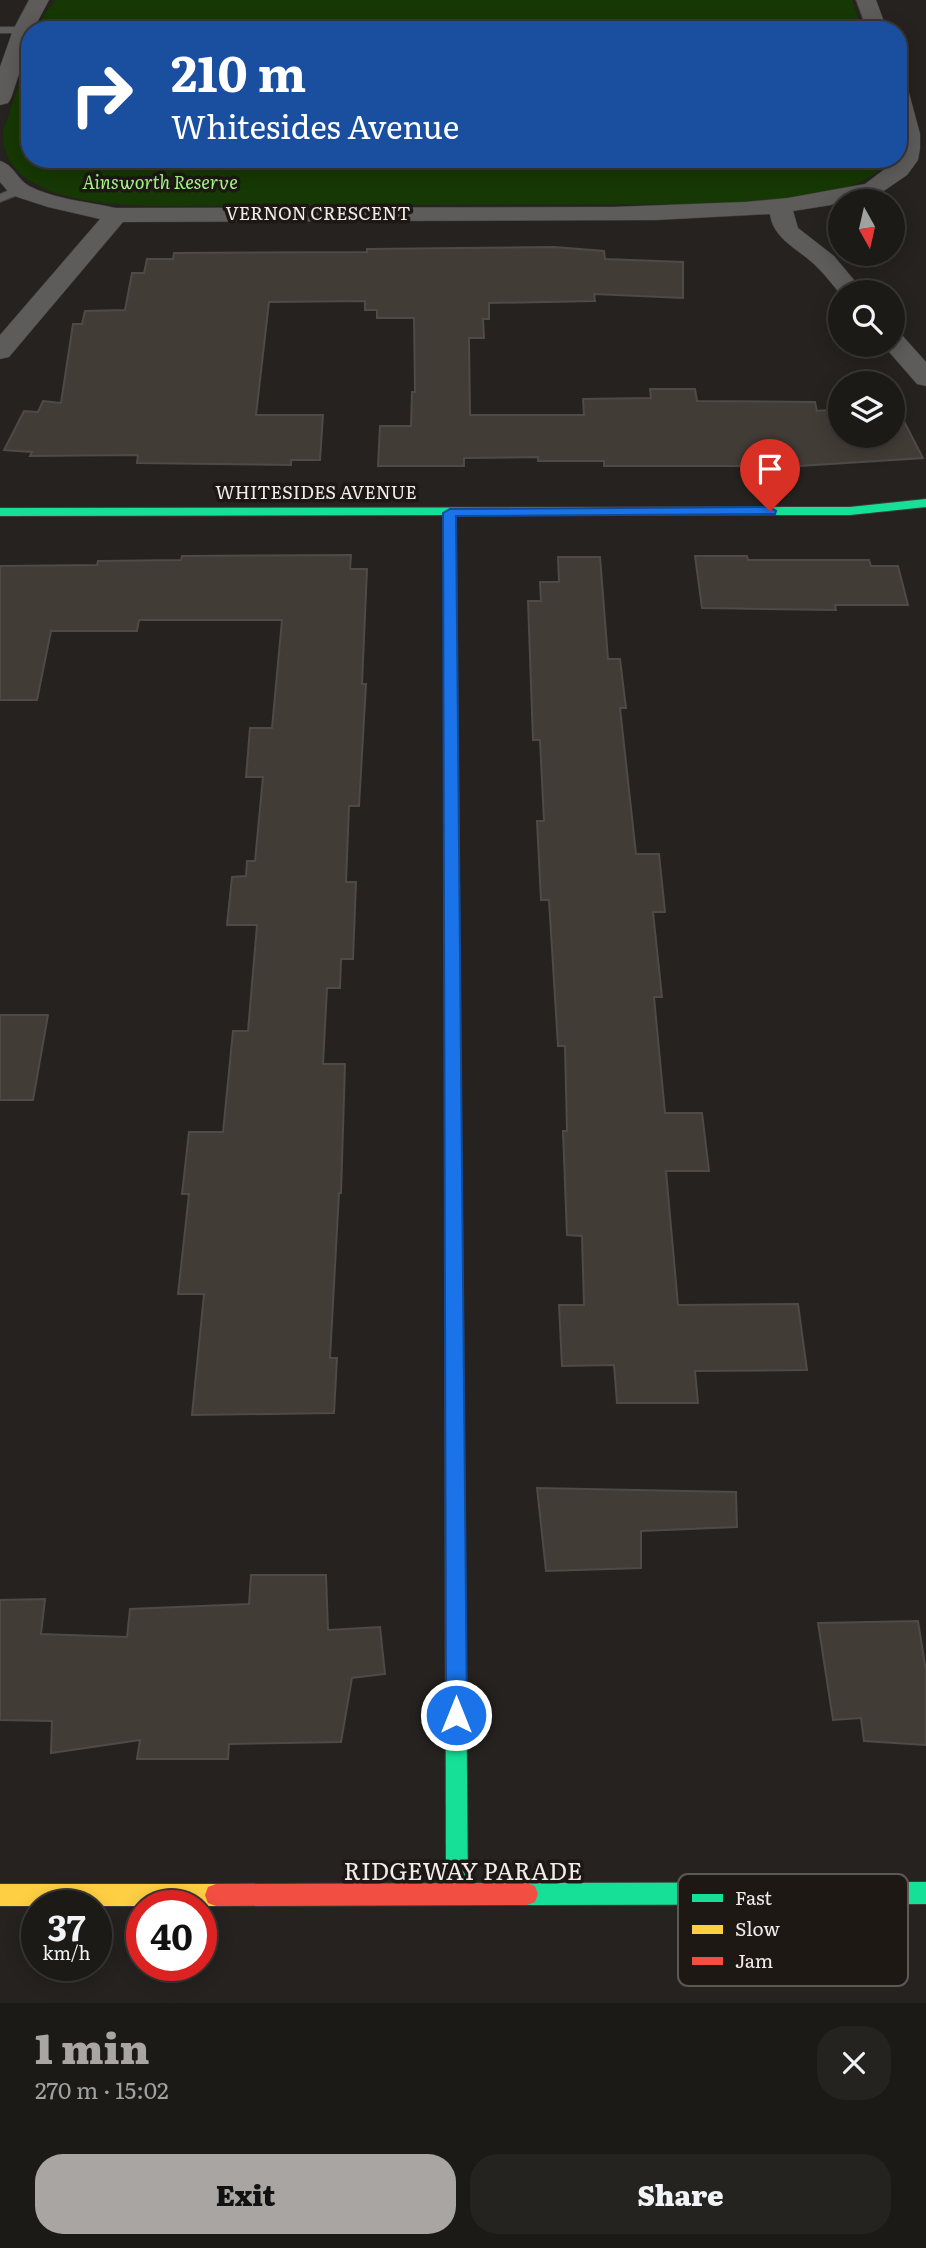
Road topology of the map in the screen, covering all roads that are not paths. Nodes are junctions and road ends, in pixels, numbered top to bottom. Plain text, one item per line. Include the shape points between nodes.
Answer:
1 (38, 0) edge
2 (866, 0) edge
3 (28, 21) edge
4 (874, 21) edge
5 (0, 30) edge
6 (21, 30) edge
7 (21, 36) edge
8 (0, 98) edge
9 (907, 120) edge
10 (907, 158) edge
11 (0, 168) edge
12 (899, 168) edge
13 (874, 189) edge
14 (10, 194) edge
15 (828, 201) edge
16 (828, 208) edge
17 (784, 213) junction
18 (116, 215) junction
19 (842, 280) edge
20 (0, 351) edge
21 (905, 355) edge
22 (926, 378) edge
23 (926, 503) edge
24 (0, 513) edge
25 (450, 513) junction
26 (908, 1893) edge
27 (926, 1893) edge
28 (457, 1894) junction
29 (678, 1894) edge
30 (0, 1895) edge

1 - 3 street
2 - 4 street
5 - 6 lane
7 - 8 street
9 - 10 street, VERNON CRESCENT
11 - 14 street, VERNON CRESCENT
12 - 13 street, VERNON CRESCENT
14 - 18 street, VERNON CRESCENT
15 - 17 street, VERNON CRESCENT
16 - 17 street, VERNON CRESCENT
17 - 18 street, VERNON CRESCENT
17 - 19 street via 790,233
18 - 20 street
21 - 22 street
23 - 25 street, WHITESIDES AVENUE via 850,511
24 - 25 street, WHITESIDES AVENUE
25 - 28 street
26 - 27 street, RIDGEWAY PARADE
28 - 29 street, RIDGEWAY PARADE
28 - 30 street, RIDGEWAY PARADE

